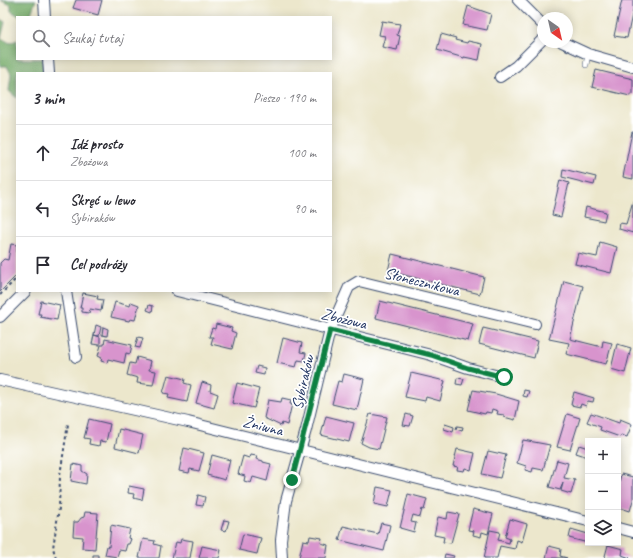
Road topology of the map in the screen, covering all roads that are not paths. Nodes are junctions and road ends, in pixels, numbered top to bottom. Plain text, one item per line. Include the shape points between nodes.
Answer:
1 (44, 0) edge
2 (518, 0) edge
3 (45, 16) edge
4 (537, 19) edge
5 (537, 45) edge
6 (573, 47) edge
7 (588, 54) junction
8 (48, 60) edge
9 (586, 65) dead end
10 (633, 68) edge
11 (49, 72) edge
12 (500, 77) dead end
13 (25, 292) edge
14 (66, 292) edge
15 (181, 292) edge
16 (0, 317) edge
17 (536, 324) dead end
18 (330, 330) junction
19 (76, 357) dead end
20 (504, 377) dead end
21 (0, 380) edge
22 (301, 449) junction
23 (585, 520) edge
24 (621, 529) edge
25 (633, 532) edge
26 (282, 558) edge

1 - 3 street
2 - 4 street
5 - 12 street via 516,66
6 - 7 street
7 - 9 lane
7 - 10 street
8 - 11 street
13 - 16 street
14 - 19 street
15 - 18 street, Zbożowa
17 - 18 street, Słonecznikowa via 359,281 349,287
18 - 20 street, Zbożowa via 431,355
18 - 22 street, Sybiraków
21 - 22 street, Żniwna
22 - 23 street, Żniwna
22 - 26 street, Sybiraków via 282,520
24 - 25 street

